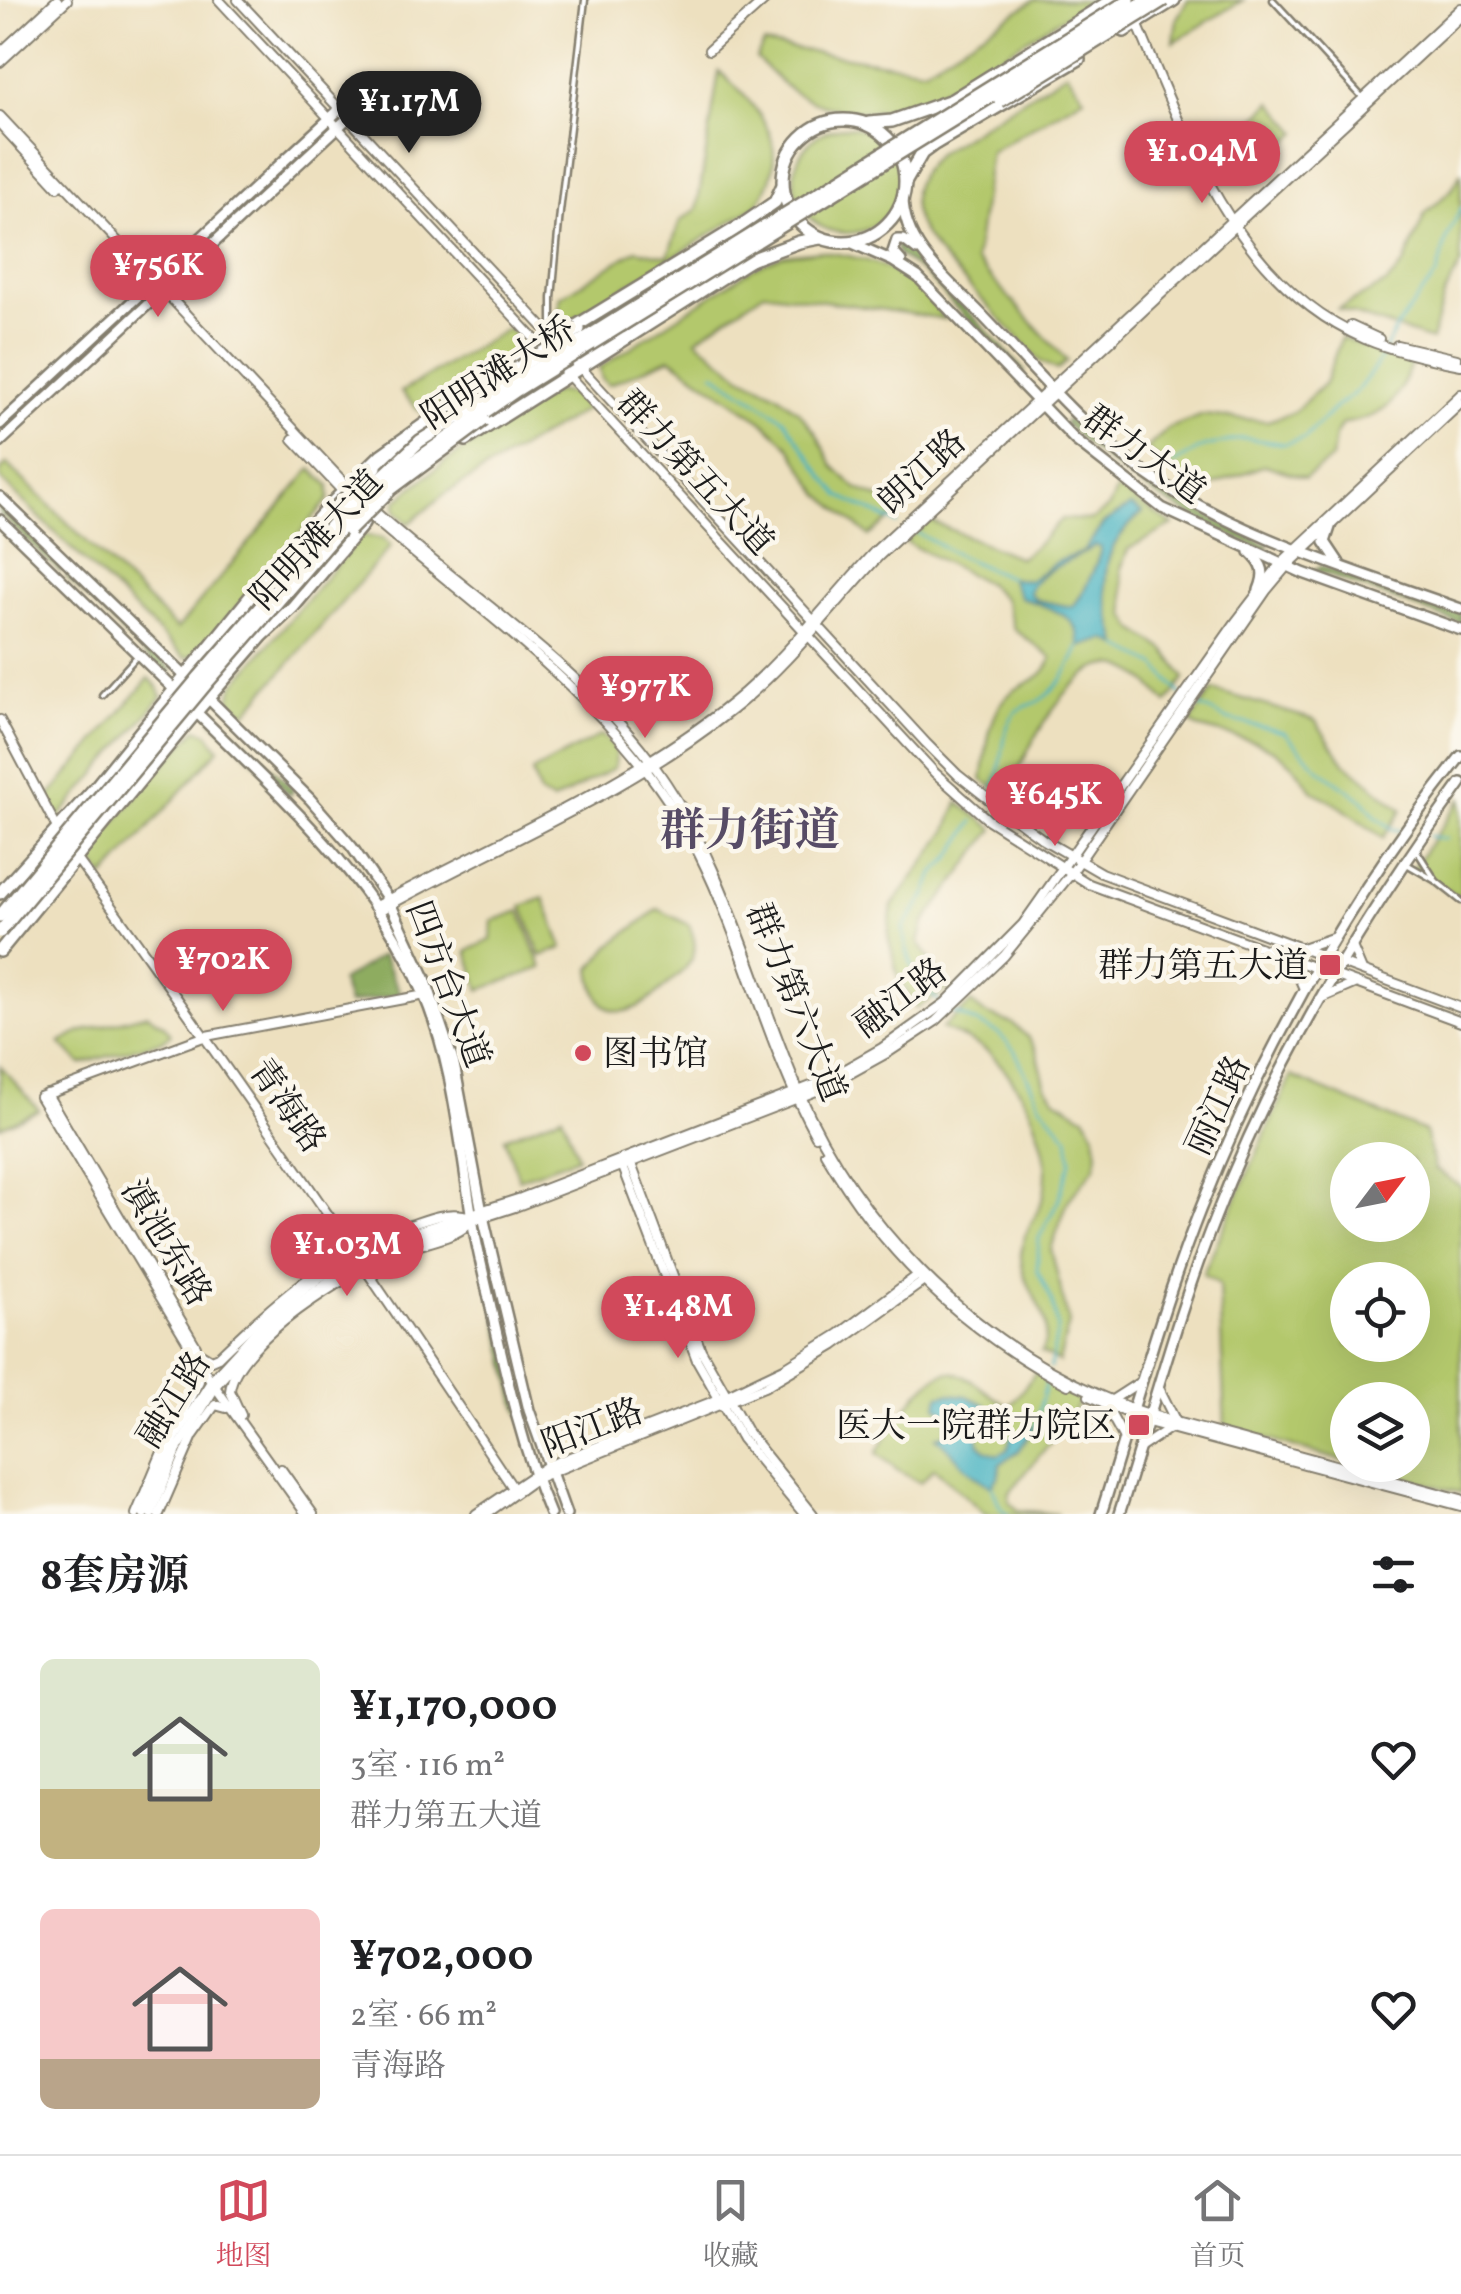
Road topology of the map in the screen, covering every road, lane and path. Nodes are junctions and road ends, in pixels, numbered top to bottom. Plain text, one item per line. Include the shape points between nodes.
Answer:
1 (57, 0) edge
2 (67, 0) edge
3 (219, 0) edge
4 (238, 0) edge
5 (585, 0) edge
6 (762, 0) edge
7 (1101, 0) edge
8 (1112, 0) edge
9 (1126, 0) edge
10 (1148, 0) edge
11 (1164, 0) edge
12 (1174, 0) edge
13 (1273, 0) edge
14 (1461, 8) edge
15 (1461, 16) edge
16 (1139, 22) junction
17 (708, 48) dead end
18 (0, 53) edge
19 (0, 62) edge
20 (1363, 98) junction
21 (340, 109) junction
22 (926, 111) junction
23 (0, 116) edge
24 (348, 118) junction
25 (329, 119) junction
26 (863, 122) junction
27 (0, 124) edge
28 (338, 128) junction
29 (936, 143) junction
30 (783, 181) junction
31 (904, 191) junction
32 (1235, 221) junction
33 (736, 229) junction
34 (824, 238) junction
35 (850, 242) junction
36 (753, 258) junction
37 (927, 258) junction
38 (918, 276) junction
39 (152, 284) junction
40 (160, 292) junction
41 (553, 338) junction
42 (541, 346) junction
43 (1461, 363) edge
44 (581, 368) junction
45 (516, 369) junction
46 (569, 376) junction
47 (1054, 390) junction
48 (1461, 394) edge
49 (521, 396) junction
50 (487, 403) junction
51 (1461, 403) edge
52 (1039, 405) junction
53 (0, 424) edge
54 (0, 442) edge
55 (422, 446) junction
56 (376, 467) junction
57 (345, 489) junction
58 (392, 490) junction
59 (0, 496) edge
60 (373, 514) junction
61 (0, 520) edge
62 (1331, 524) junction
63 (1244, 547) junction
64 (1300, 549) junction
65 (1284, 565) junction
66 (1341, 565) junction
67 (1259, 590) junction
68 (1461, 609) edge
69 (816, 623) junction
70 (1461, 630) edge
71 (807, 633) junction
72 (262, 636) junction
73 (216, 642) junction
74 (138, 654) junction
75 (187, 677) junction
76 (175, 691) junction
77 (1192, 692) junction
78 (102, 695) dead end
79 (208, 698) junction
80 (196, 712) junction
81 (0, 720) edge
82 (1461, 756) edge
83 (649, 765) junction
84 (1461, 783) edge
85 (94, 789) junction
86 (117, 806) junction
87 (57, 828) junction
88 (1415, 847) junction
89 (76, 859) junction
90 (1076, 859) junction
91 (1404, 863) junction
92 (1066, 872) junction
93 (1436, 881) junction
94 (0, 893) edge
95 (1461, 900) edge
96 (0, 902) edge
97 (390, 902) junction
98 (375, 909) junction
99 (0, 916) edge
100 (0, 932) edge
101 (1335, 937) junction
102 (1351, 944) junction
103 (0, 947) edge
104 (1302, 948) junction
105 (1323, 956) junction
106 (1291, 959) junction
107 (1340, 962) junction
108 (1316, 968) junction
109 (1362, 970) junction
110 (1332, 974) junction
111 (1357, 983) junction
112 (1304, 990) junction
113 (425, 995) junction
114 (1319, 999) junction
115 (1461, 1008) edge
116 (1461, 1022) edge
117 (206, 1036) junction
118 (798, 1095) junction
119 (627, 1166) junction
120 (474, 1218) junction
121 (388, 1234) junction
122 (400, 1236) junction
123 (362, 1259) junction
124 (922, 1277) junction
125 (235, 1340) junction
126 (198, 1355) junction
127 (231, 1356) junction
128 (1143, 1380) junction
129 (213, 1383) junction
130 (1159, 1388) junction
131 (724, 1401) junction
132 (188, 1402) junction
133 (1108, 1402) junction
134 (205, 1403) junction
135 (1132, 1412) junction
136 (238, 1415) junction
137 (1149, 1418) junction
138 (200, 1423) junction
139 (1173, 1425) junction
140 (1124, 1440) junction
141 (1140, 1448) junction
142 (548, 1469) junction
143 (534, 1476) junction
144 (513, 1488) junction
145 (1461, 1503) edge
146 (144, 1514) edge
147 (159, 1514) edge
148 (310, 1514) edge
149 (476, 1514) edge
150 (486, 1514) edge
151 (550, 1514) edge
152 (566, 1514) edge
153 (804, 1514) edge
154 (813, 1514) edge
155 (1101, 1514) edge
156 (1119, 1514) edge

1 - 18 main road
2 - 19 main road
3 - 25 main road, 群力第五大道
4 - 21 main road, 群力第五大道
5 - 41 street via 556,246
6 - 17 main road
7 - 22 highway
8 - 22 highway
9 - 16 main road
9 - 50 highway, 阳明滩大桥, bridge
10 - 50 highway, 阳明滩大桥, bridge
11 - 29 highway, bridge
12 - 16 highway
13 - 20 street
14 - 20 main road, 朗江路
15 - 32 main road, 朗江路
16 - 29 highway
16 - 32 main road via 1166,98
20 - 32 main road, 朗江路
21 - 24 main road, 群力第五大道
21 - 25 main road
22 - 26 highway
23 - 39 main road, 群力第六大道
24 - 28 main road
24 - 41 main road, 群力第五大道
25 - 28 main road, 群力第五大道
25 - 39 main road
26 - 30 highway via 836,120 810,130 791,150
26 - 31 highway via 895,146
27 - 39 main road, 群力第六大道
28 - 40 main road
28 - 42 main road, 群力第五大道
29 - 31 highway via 914,164
30 - 33 highway via 775,202
30 - 34 highway via 792,212
31 - 35 highway via 880,231
31 - 37 main road, 群力大道 via 906,222
32 - 43 main road via 1298,297 1365,336
32 - 47 main road, 朗江路
33 - 41 highway, 阳明滩大道
33 - 45 highway, bridge
34 - 35 highway
34 - 36 highway
35 - 38 main road, 群力大道
36 - 44 highway, 阳明滩大道
36 - 49 highway, bridge
37 - 38 main road via 904,240 894,244 894,254
37 - 47 main road, 群力大道
38 - 52 main road, 群力大道
39 - 40 main road, 群力第六大道
39 - 53 main road
40 - 54 main road
40 - 57 main road, 群力第六大道
41 - 42 highway, 阳明滩大道
41 - 44 main road, 群力第五大道
42 - 46 main road, 群力第五大道
42 - 57 highway, 阳明滩大道 via 413,430
44 - 46 highway, 阳明滩大道
44 - 69 main road, 群力第五大道
45 - 50 highway, bridge
45 - 56 highway, bridge via 422,428
46 - 60 highway, 阳明滩大道 via 433,462
46 - 71 main road, 群力第五大道
47 - 52 main road, 朗江路
47 - 64 main road, 群力大道 via 1104,441 1175,493
48 - 64 main road, 融江路
49 - 50 highway, bridge
49 - 58 highway, bridge
50 - 55 highway, 阳明滩大桥, bridge
51 - 62 main road, 融江路
52 - 63 main road, 群力大道 via 1130,486
52 - 69 main road, 朗江路 via 892,540
55 - 56 highway, bridge
55 - 58 highway, bridge
55 - 99 highway, 阳明滩大桥, bridge via 335,520
55 - 100 highway, 阳明滩大桥, bridge via 206,683
56 - 73 highway, bridge
57 - 60 main road, 群力第六大道
57 - 73 highway, 阳明滩大道
58 - 72 highway, bridge
59 - 75 main road, 四方台大道
60 - 72 highway, 阳明滩大道
60 - 83 main road, 群力第六大道 via 576,691
61 - 74 main road, 四方台大道
62 - 64 main road, 融江路
62 - 66 main road via 1326,545
63 - 65 main road, 群力大道
63 - 67 main road via 1264,568
64 - 65 main road, 融江路
64 - 66 main road, 群力大道
65 - 67 main road, 融江路
65 - 70 main road, 群力大道
65 - 77 main road, 融江路
66 - 68 main road, 群力大道
67 - 77 main road, 融江路
69 - 71 main road, 朗江路
69 - 90 main road, 群力第五大道 via 976,790
71 - 83 main road, 朗江路 via 744,700
71 - 92 main road, 群力第五大道 via 967,802
72 - 79 highway, 阳明滩大道
73 - 75 highway, 阳明滩大道
74 - 76 main road, 四方台大道
74 - 78 street
75 - 76 highway, 阳明滩大道
75 - 79 main road, 四方台大道
76 - 80 main road, 四方台大道
76 - 85 highway, 阳明滩大道
77 - 90 main road, 融江路
79 - 80 highway, 阳明滩大道
79 - 97 main road, 四方台大道 via 340,831
80 - 86 highway, 阳明滩大道
80 - 98 main road, 四方台大道 via 301,816
81 - 87 main road
82 - 101 main road, 丽江路
83 - 97 main road, 朗江路
83 - 118 main road, 群力第六大道 via 732,927
84 - 88 main road, 丽江路
85 - 87 highway, 阳明滩大道
85 - 96 highway
86 - 89 highway, 阳明滩大道
86 - 103 highway, bridge
87 - 94 highway, 阳明滩大道
88 - 91 main road, 丽江路
88 - 93 street
89 - 103 highway, 阳明滩大道
89 - 117 main road, 青海路
90 - 92 main road, 融江路
90 - 104 main road, 群力第五大道 via 1133,888
91 - 93 street
91 - 102 main road, 丽江路
92 - 106 main road, 群力第五大道
92 - 118 main road, 融江路 via 934,1018 854,1072
93 - 95 street
97 - 98 main road, 朗江路
97 - 120 main road, 四方台大道 via 450,1052
98 - 113 main road, 四方台大道
101 - 104 main road
101 - 105 main road, 丽江路
102 - 107 main road, 丽江路
102 - 109 main road
104 - 105 main road, 群力第五大道
105 - 107 main road, 群力第五大道
105 - 108 main road, 丽江路
106 - 108 main road, 群力第五大道
106 - 112 main road
107 - 109 main road, 群力第五大道
107 - 110 main road, 丽江路
108 - 110 main road, 群力第五大道
108 - 112 main road, 丽江路
109 - 115 main road, 群力第五大道
110 - 111 main road, 群力第五大道
110 - 114 main road, 丽江路
111 - 114 main road
111 - 116 main road, 群力第五大道
112 - 128 main road, 丽江路 via 1200,1210
113 - 117 main road
113 - 120 main road, 四方台大道 via 452,1087
114 - 130 main road, 丽江路 via 1215,1217
117 - 123 main road, 青海路
117 - 126 main road, 滇池东路 via 44,1095
118 - 119 main road, 融江路
118 - 120 main road, 融江路
118 - 124 main road, 群力第六大道 via 844,1184
119 - 120 main road, 融江路
119 - 131 main road via 697,1360
120 - 121 main road via 451,1213
120 - 122 main road, 融江路
120 - 123 main road, 融江路
120 - 123 main road via 461,1232
120 - 142 main road, 四方台大道
120 - 143 main road, 四方台大道
121 - 122 main road
121 - 123 main road
122 - 123 main road, 融江路
123 - 125 main road via 293,1288
123 - 127 main road, 融江路 via 319,1278
123 - 129 main road, 融江路 via 272,1323
123 - 136 main road via 240,1366 230,1390
123 - 144 main road, 青海路
124 - 131 main road, 阳江路 via 822,1354
124 - 133 main road, 群力第六大道 via 980,1330
125 - 126 main road via 215,1359
125 - 127 main road
126 - 129 main road, 滇池东路
126 - 132 main road via 200,1381
127 - 129 main road, 融江路
128 - 133 main road
128 - 135 main road, 丽江路
129 - 132 main road
129 - 134 main road, 融江路
129 - 136 main road, 滇池东路
129 - 146 main road, 融江路 via 175,1438
130 - 137 main road, 丽江路
130 - 139 main road
131 - 142 main road, 阳江路
131 - 153 main road via 742,1439
131 - 154 main road
132 - 146 main road via 156,1464
133 - 135 main road, 群力第六大道
133 - 140 main road
134 - 138 main road
134 - 146 main road, 融江路
135 - 137 main road, 群力第六大道
135 - 140 main road, 丽江路
136 - 138 main road via 219,1404
136 - 148 main road, 滇池东路
137 - 139 main road, 群力第六大道
137 - 141 main road, 丽江路
138 - 147 main road
139 - 141 main road
139 - 145 main road, 群力第六大道
140 - 155 main road, 丽江路
141 - 156 main road, 丽江路
142 - 143 main road, 阳江路
142 - 152 main road, 四方台大道
143 - 144 main road
143 - 150 main road
143 - 151 main road, 四方台大道
144 - 149 main road

